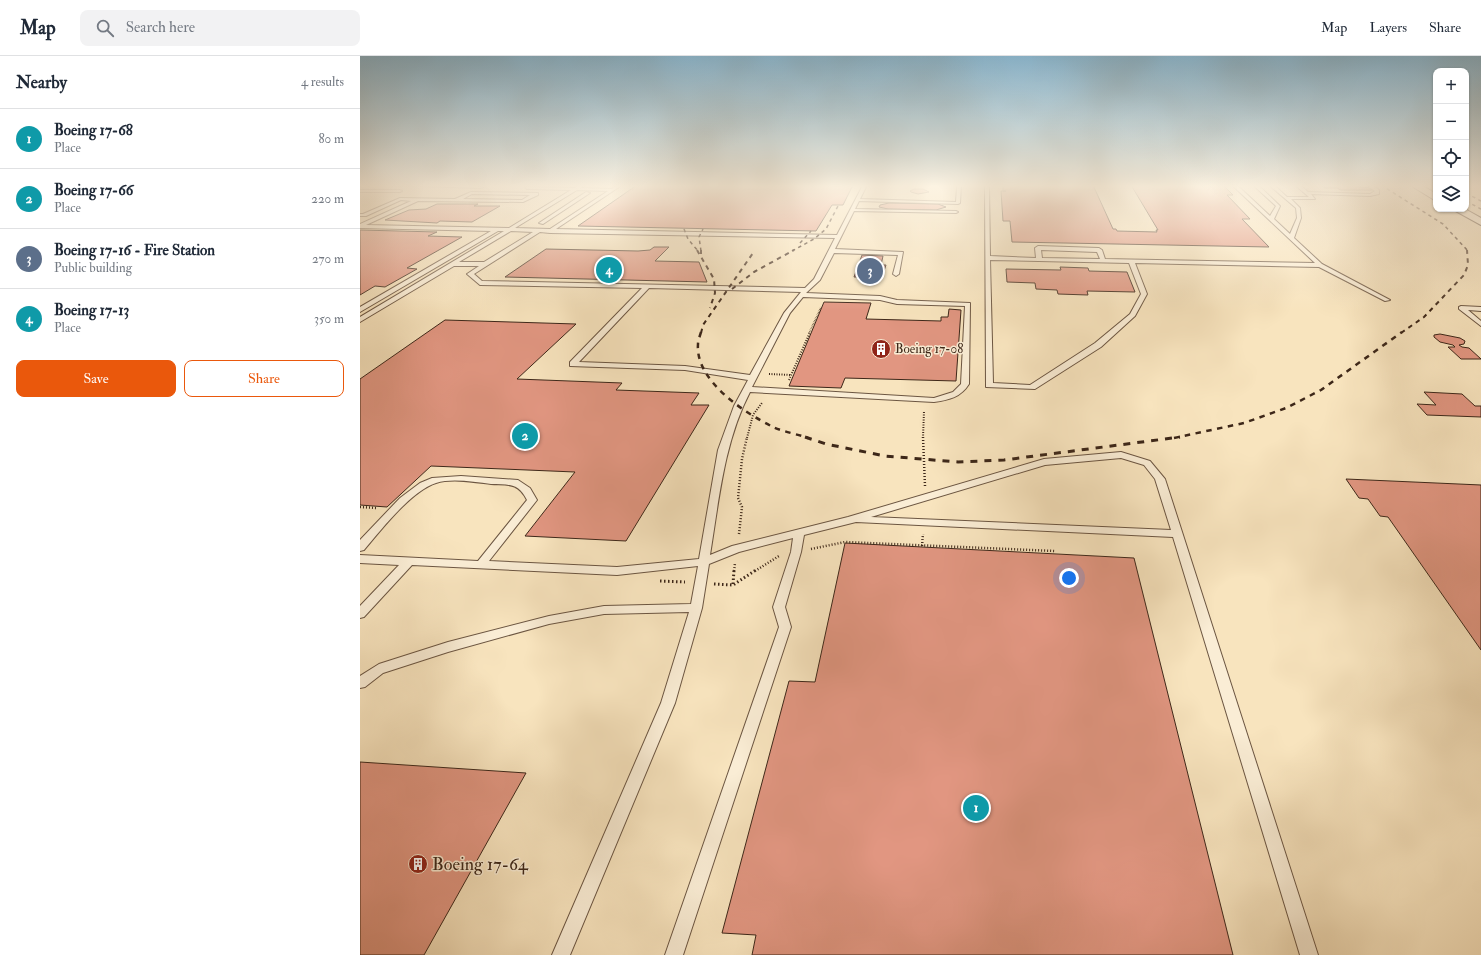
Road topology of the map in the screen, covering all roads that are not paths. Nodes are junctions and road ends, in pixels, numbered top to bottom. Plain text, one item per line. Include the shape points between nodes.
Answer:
1 (403, 227) edge
2 (500, 227) edge
3 (514, 227) edge
4 (555, 227) edge
5 (845, 227) edge
6 (987, 227) edge
7 (1280, 227) edge
8 (1296, 227) edge
9 (496, 229) junction
10 (509, 230) junction
11 (539, 230) junction
12 (550, 230) junction
13 (839, 237) junction
14 (1292, 238) junction
15 (832, 251) junction
16 (987, 258) junction
17 (1039, 259) junction
18 (1103, 261) junction
19 (1131, 261) junction
20 (439, 263) junction
21 (453, 264) junction
22 (486, 264) junction
23 (1320, 265) junction
24 (896, 274) dead end
25 (648, 287) junction
26 (804, 293) junction
27 (1387, 300) dead end
28 (1481, 309) edge
29 (360, 310) edge
30 (360, 320) edge
31 (1481, 324) edge
32 (752, 378) junction
33 (746, 389) junction
34 (851, 520) junction
35 (799, 532) junction
36 (1178, 534) junction
37 (360, 547) edge
38 (360, 559) edge
39 (409, 561) junction
40 (704, 562) junction
41 (481, 564) junction
42 (696, 608) junction
43 (360, 614) edge
44 (360, 683) edge
45 (561, 955) edge
46 (674, 955) edge
47 (1309, 955) edge

1 - 9 lane
2 - 9 lane
3 - 10 lane
4 - 12 lane
5 - 13 lane
6 - 16 lane
7 - 14 lane
8 - 14 lane
9 - 10 lane
9 - 20 lane
10 - 11 lane
10 - 21 lane
11 - 12 lane
11 - 22 lane
12 - 13 lane
13 - 15 lane
14 - 23 lane
15 - 24 lane via 901,253
15 - 26 lane via 817,280
16 - 17 lane
16 - 19 lane via 989,385 1032,387 1098,344 1133,315 1144,294
17 - 18 lane
17 - 18 lane via 1038,248 1099,250
18 - 19 lane
19 - 23 lane
20 - 21 lane
20 - 29 lane
21 - 22 lane
21 - 30 lane
22 - 25 lane via 470,274 480,283
23 - 27 lane
25 - 26 lane
25 - 32 lane via 572,364 685,368
26 - 32 lane via 787,314
26 - 33 lane via 818,296 880,298 897,302 968,304 965,384 962,390 934,400
28 - 31 lane via 1461,308
32 - 33 lane
33 - 40 lane via 722,450
34 - 35 lane
34 - 36 lane
34 - 36 lane via 1044,462 1122,455 1147,463 1160,479
35 - 40 lane via 737,549
35 - 46 lane via 796,552 779,607 785,627
36 - 47 lane
37 - 41 lane via 395,509 420,487 432,481 447,479 518,483 527,490 532,500
38 - 39 lane
39 - 41 lane
39 - 43 lane
40 - 41 lane via 617,571
40 - 42 lane
42 - 44 lane via 604,610 549,620 379,669
42 - 45 lane via 668,703

